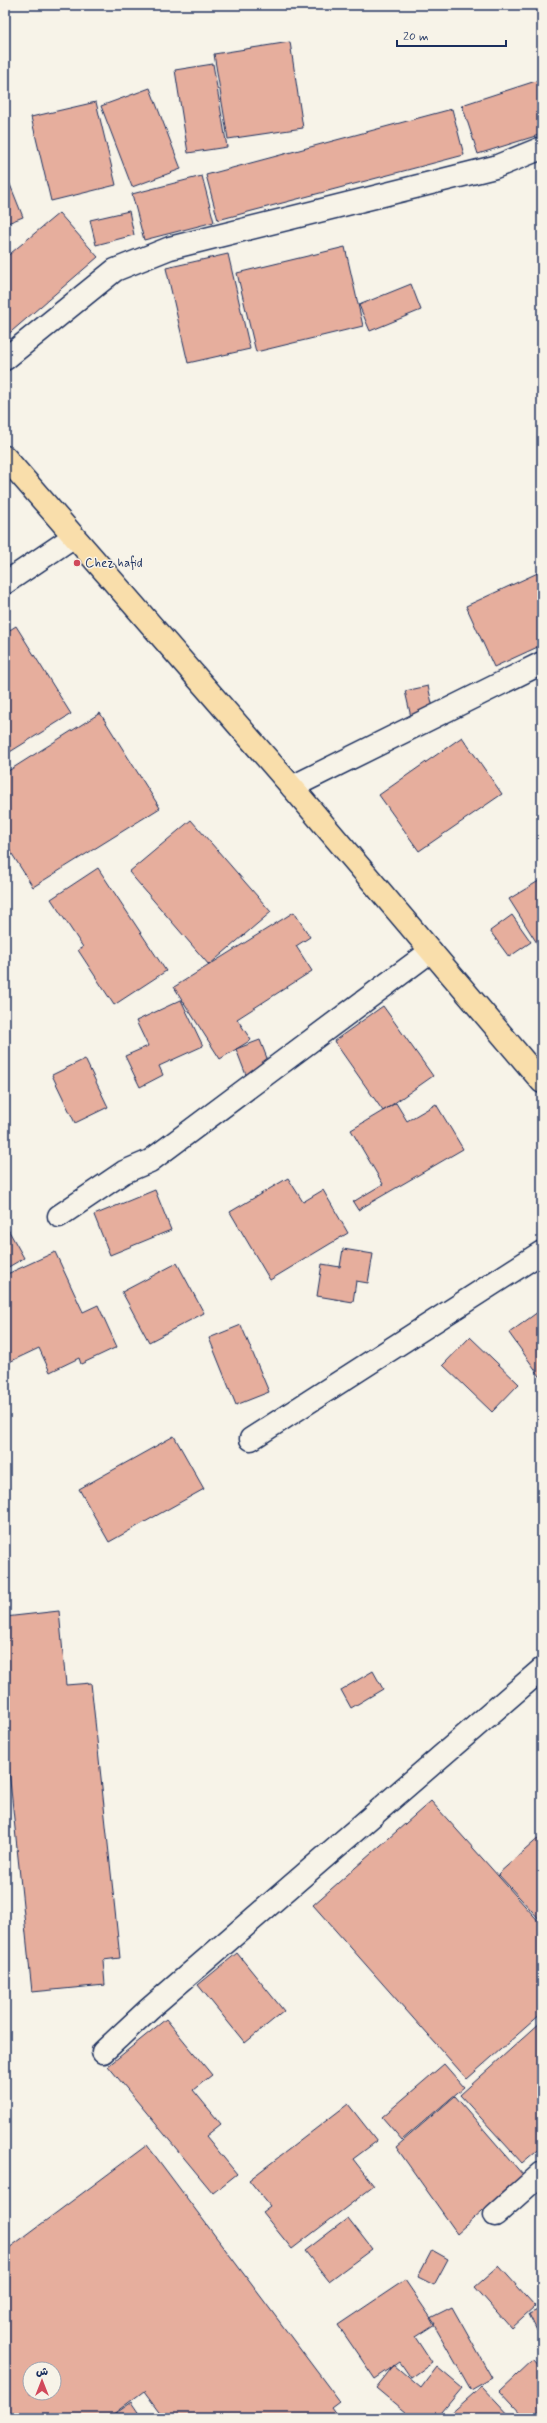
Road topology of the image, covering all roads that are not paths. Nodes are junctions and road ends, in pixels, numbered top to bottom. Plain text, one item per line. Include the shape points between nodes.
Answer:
1 (542, 148) edge
2 (5, 359) edge
3 (5, 457) edge
4 (73, 537) junction
5 (5, 583) edge
6 (542, 663) edge
7 (292, 787) junction
8 (431, 951) junction
9 (542, 1082) edge
10 (59, 1216) dead end
11 (542, 1252) edge
12 (251, 1439) dead end
13 (542, 1668) edge
14 (103, 2052) dead end
15 (542, 2173) edge
16 (495, 2215) dead end

1 - 2 street via 495,167 163,251 115,270
3 - 4 main road
4 - 5 street
4 - 7 main road
6 - 7 street
7 - 8 main road
8 - 9 main road
8 - 10 street via 150,1161 124,1172
11 - 12 street
13 - 14 street via 149,2009
15 - 16 street

